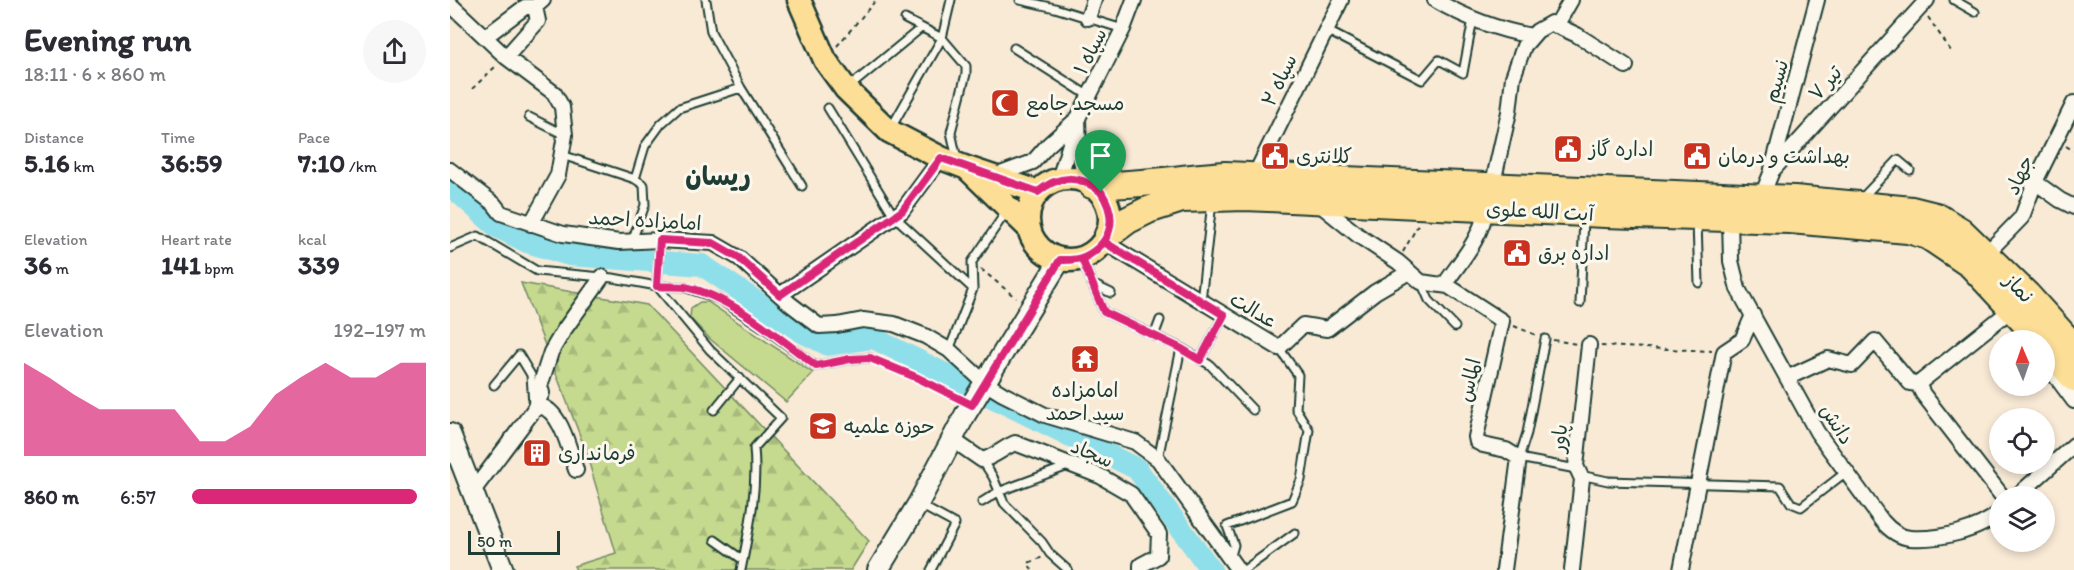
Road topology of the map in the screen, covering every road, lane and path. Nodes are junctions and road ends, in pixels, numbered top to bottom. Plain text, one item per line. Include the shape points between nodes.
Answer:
1 (706, 0) edge
2 (799, 0) edge
3 (876, 0) edge
4 (951, 0) edge
5 (1020, 0) edge
6 (1094, 0) edge
7 (1134, 0) edge
8 (1341, 0) edge
9 (1435, 0) edge
10 (1571, 0) edge
11 (1817, 0) edge
12 (1954, 0) edge
13 (1032, 1) edge
14 (450, 4) edge
15 (539, 4) edge
16 (1451, 4) edge
17 (1924, 4) edge
18 (1975, 12) dead end
19 (1088, 18) junction
20 (905, 19) dead end
21 (1473, 19) junction
22 (1556, 26) junction
23 (921, 28) junction
24 (1123, 29) junction
25 (1326, 30) junction
26 (1532, 36) junction
27 (484, 37) junction
28 (942, 38) junction
29 (1014, 48) dead end
30 (1951, 51) dead end
31 (506, 57) junction
32 (825, 60) junction
33 (1626, 66) dead end
34 (741, 88) junction
35 (472, 89) dead end
36 (846, 89) junction
37 (1089, 96) junction
38 (2074, 103) edge
39 (828, 108) dead end
40 (529, 117) dead end
41 (1078, 118) junction
42 (890, 131) junction
43 (565, 135) junction
44 (562, 155) junction
45 (955, 164) junction
46 (450, 170) edge
47 (1910, 170) dead end
48 (1772, 171) junction
49 (993, 177) junction
50 (1254, 177) junction
51 (635, 179) junction
52 (1059, 179) junction
53 (2036, 182) junction
54 (1089, 183) junction
55 (802, 186) dead end
56 (1038, 192) junction
57 (1212, 198) junction
58 (1489, 198) junction
59 (1761, 198) junction
60 (1314, 200) junction
61 (1856, 205) junction
62 (1428, 206) junction
63 (2074, 207) edge
64 (1008, 208) junction
65 (1584, 213) junction
66 (894, 216) junction
67 (1697, 217) junction
68 (1730, 218) junction
69 (531, 224) junction
70 (1029, 228) junction
71 (1961, 231) joint
72 (1106, 238) junction
73 (660, 240) junction
74 (632, 241) junction
75 (450, 248) edge
76 (1071, 259) junction
77 (1979, 260) junction
78 (972, 262) junction
79 (1398, 262) junction
80 (1409, 272) junction
81 (602, 277) junction
82 (1421, 282) junction
83 (1699, 283) dead end
84 (1092, 284) junction
85 (657, 286) junction
86 (1448, 286) junction
87 (973, 289) junction
88 (1111, 292) dead end
89 (780, 295) junction
90 (1016, 297) dead end
91 (1201, 301) junction
92 (1580, 303) dead end
93 (2012, 309) junction
94 (1224, 315) junction
95 (1753, 315) junction
96 (1160, 320) dead end
97 (1502, 321) junction
98 (1455, 327) dead end
99 (2030, 330) edge
100 (1154, 336) junction
101 (1545, 339) junction
102 (1589, 345) junction
103 (2074, 347) edge
104 (1180, 348) junction
105 (1278, 348) junction
106 (949, 350) junction
107 (1724, 352) junction
108 (870, 358) joint
109 (2055, 358) edge
110 (1200, 360) junction
111 (2055, 375) edge
112 (740, 378) junction
113 (1787, 378) junction
114 (2074, 378) edge
115 (985, 382) junction
116 (1918, 384) junction
117 (494, 385) dead end
118 (2074, 401) edge
119 (972, 405) junction
120 (714, 410) dead end
121 (1253, 410) dead end
122 (533, 411) junction
123 (450, 434) edge
124 (953, 440) junction
125 (2074, 445) edge
126 (1519, 458) junction
127 (1158, 459) junction
128 (982, 460) junction
129 (1071, 465) junction
130 (576, 470) dead end
131 (1579, 472) junction
132 (1846, 472) junction
133 (1698, 484) junction
134 (1994, 486) edge
135 (2028, 486) edge
136 (473, 491) junction
137 (998, 492) junction
138 (982, 502) dead end
139 (918, 504) junction
140 (1989, 520) edge
141 (1295, 533) dead end
142 (715, 540) dead end
143 (1050, 554) junction
144 (743, 560) junction
145 (1234, 565) edge
146 (503, 570) edge
147 (741, 570) edge
148 (878, 570) edge
149 (931, 570) edge
150 (1032, 570) edge
151 (1068, 570) edge
152 (1141, 570) edge
153 (1244, 570) edge
154 (1504, 570) edge
155 (1572, 570) edge
156 (1681, 570) edge

1 - 34 lane via 711,32
2 - 32 main road
3 - 32 path
4 - 28 lane
5 - 13 lane
6 - 19 street
7 - 24 street, سپاه ۱
8 - 25 street, سپاه ۲
9 - 16 street
10 - 22 street
11 - 48 street, نسیم
12 - 18 lane
13 - 19 lane
14 - 27 street
15 - 27 street via 525,7
15 - 31 street via 538,21
16 - 21 street
17 - 30 path
17 - 48 street, ۷ تیر
19 - 24 lane
20 - 23 lane
21 - 25 lane via 1463,72 1439,60 1422,80
21 - 26 street via 1505,32
22 - 26 street via 1551,23
22 - 33 street
23 - 28 lane
23 - 36 lane
24 - 37 street, سپاه ۱
25 - 50 street, سپاه ۲
26 - 58 street via 1524,46 1513,77
27 - 31 street
28 - 42 lane
28 - 45 lane via 966,66 951,132
29 - 37 lane
31 - 35 path
31 - 43 street via 554,93 562,107
32 - 36 main road
34 - 51 lane via 679,108 645,146
34 - 55 lane
36 - 42 main road
37 - 41 street, سپاه ۱
38 - 53 street, جهاد
39 - 66 lane
40 - 43 lane
41 - 49 street via 1033,162
41 - 52 street
41 - 54 street via 1079,152
42 - 45 main road
43 - 44 street
44 - 51 lane
44 - 69 street via 558,175
45 - 49 main road
45 - 64 main road
45 - 66 street
46 - 69 street, امامزاده احمد via 501,213
47 - 61 lane via 1898,160
48 - 59 street, ۷ تیر
49 - 56 main road
50 - 54 highway, آیت الله علوی via 1224,175 1117,186
50 - 58 highway, آیت الله علوی
51 - 74 lane via 644,185 645,205
52 - 54 main road
52 - 56 main road
53 - 63 street
53 - 77 street, جهاد via 2022,217
54 - 72 main road via 1107,202 1111,224
56 - 70 main road via 1029,209
57 - 60 highway, آیت الله علوی
57 - 72 highway, آیت الله علوی via 1182,199 1148,210
57 - 91 lane
58 - 59 highway, آیت الله علوی
58 - 62 highway, آیت الله علوی
58 - 65 highway, آیت الله علوی
58 - 86 street via 1479,235 1446,281
59 - 61 highway, آیت الله علوی
60 - 62 highway, آیت الله علوی
60 - 79 street
61 - 71 highway, آیت الله علوی via 1912,210 1936,216
62 - 79 path
64 - 70 main road
64 - 78 lane
65 - 67 highway, آیت الله علوی
65 - 92 lane
66 - 87 lane
66 - 89 street
67 - 68 highway, آیت الله علوی
67 - 83 lane
68 - 77 highway, آیت الله علوی via 1908,230
68 - 95 street, دانش via 1731,261 1737,289
69 - 74 street, امامزاده احمد via 563,234
70 - 76 main road via 1040,249 1049,256
71 - 77 highway, نماز
72 - 76 main road via 1095,252
72 - 91 street, عدالت
73 - 74 street, امامزاده احمد
73 - 85 lane
73 - 89 street, امامزاده احمد via 713,243 739,258
75 - 81 lane via 478,236 537,271
76 - 84 lane
76 - 115 main road
77 - 93 highway, نماز
77 - 103 highway, نماز
78 - 87 lane
78 - 90 path
79 - 80 street
80 - 82 street
80 - 105 street, عدالت via 1327,329 1303,325
81 - 85 lane
81 - 122 street via 551,352 540,386 542,393
82 - 86 street
82 - 98 lane via 1429,300
84 - 88 lane
84 - 100 lane via 1104,312
85 - 108 lane via 684,287 719,299 816,366
85 - 112 lane via 710,350
86 - 97 street
87 - 106 lane
89 - 106 street, امامزاده احمد via 819,326 863,320 894,324
91 - 94 street, عدالت
93 - 99 highway, نماز
93 - 116 street
94 - 105 street, عدالت
94 - 110 lane
95 - 107 street via 1742,340
95 - 113 street, دانش
96 - 100 lane
97 - 101 path
97 - 126 street, الماس via 1476,437 1483,445 1506,450
100 - 104 lane
101 - 102 path
101 - 126 lane
102 - 107 path
102 - 131 street, پاور via 1576,466
104 - 110 lane
104 - 127 lane
105 - 145 lane via 1298,375 1296,409 1309,430 1301,480 1292,501 1227,526
106 - 115 street, امامزاده احمد
107 - 133 street
108 - 119 path
109 - 114 highway, نماز
110 - 121 lane via 1210,365
111 - 118 street
112 - 120 lane
112 - 144 lane via 781,418 754,448 756,472
113 - 116 street via 1828,359 1852,365 1875,341 1910,383
113 - 132 street, دانش via 1817,432
115 - 119 main road
115 - 127 street, امامزاده احمد via 1045,415 1135,442
116 - 134 street
117 - 122 lane via 519,355 531,375
119 - 124 main road
122 - 130 street via 545,407 558,420
122 - 136 street
123 - 136 main road
124 - 128 street
124 - 139 main road
125 - 135 street
126 - 131 lane
126 - 154 street
127 - 145 street, امامزاده احمد
128 - 129 street, سجاد via 1015,443
128 - 137 lane
129 - 137 lane
129 - 152 street, سجاد via 1131,494 1160,534 1158,556 1141,565
131 - 133 lane via 1608,481
131 - 155 street, پاور via 1582,479
132 - 133 lane via 1801,507 1791,503 1780,486
132 - 140 street, دانش via 1882,521 1908,538 1933,537
133 - 156 street
136 - 146 main road
137 - 138 lane
137 - 143 lane
139 - 148 main road
139 - 149 lane via 955,524
141 - 153 lane
142 - 144 lane
143 - 150 path via 1028,563
143 - 151 lane
144 - 147 lane

